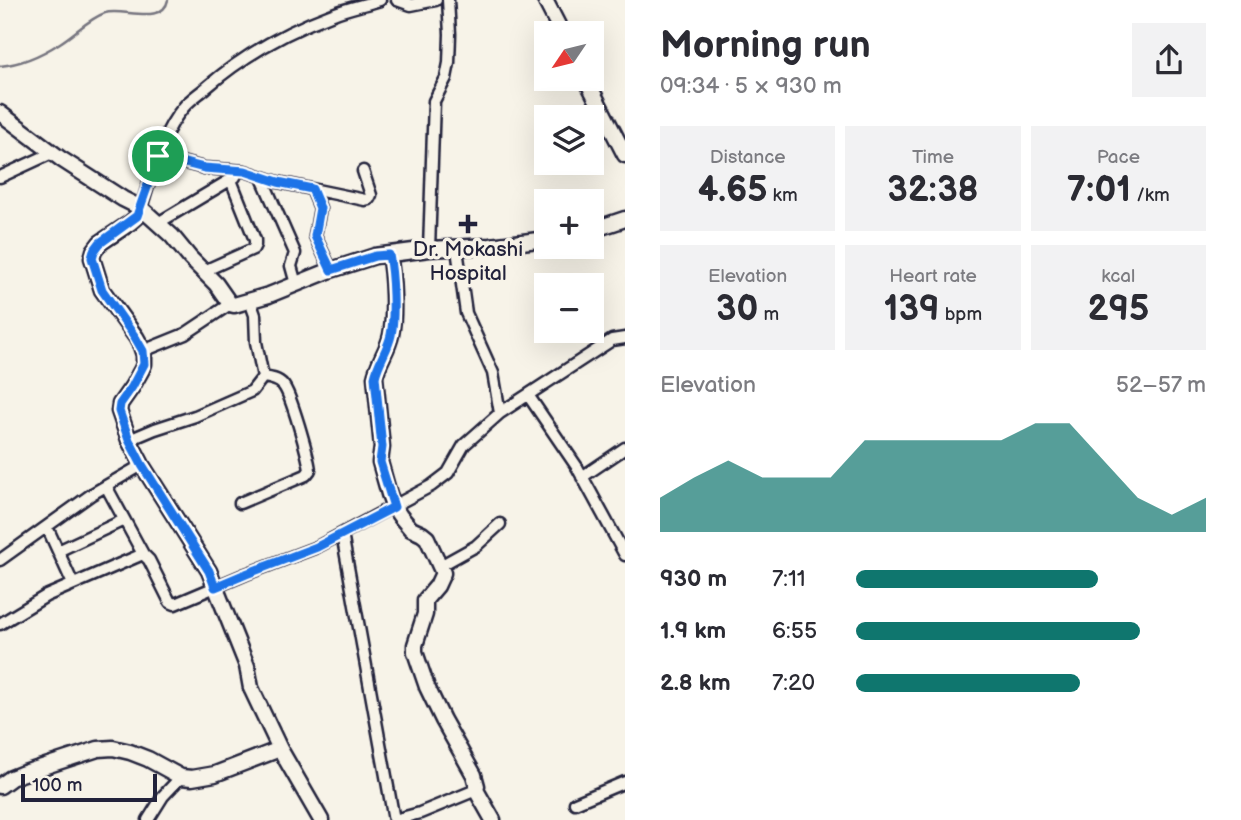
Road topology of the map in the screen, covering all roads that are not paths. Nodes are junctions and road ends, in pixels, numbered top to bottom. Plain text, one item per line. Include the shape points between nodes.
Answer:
1 (380, 0) edge
2 (397, 0) edge
3 (436, 0) edge
4 (448, 0) edge
5 (545, 0) edge
6 (556, 21) edge
7 (592, 91) edge
8 (0, 113) edge
9 (52, 152) junction
10 (625, 155) edge
11 (158, 156) junction
12 (245, 171) junction
13 (363, 171) dead end
14 (0, 177) edge
15 (262, 178) junction
16 (231, 180) junction
17 (312, 189) junction
18 (141, 208) junction
19 (625, 219) edge
20 (158, 223) junction
21 (604, 226) edge
22 (534, 240) edge
23 (429, 249) junction
24 (457, 249) junction
25 (389, 255) junction
26 (331, 270) junction
27 (204, 271) junction
28 (296, 284) junction
29 (250, 301) junction
30 (230, 304) junction
31 (625, 338) edge
32 (143, 351) junction
33 (263, 377) junction
34 (528, 395) junction
35 (500, 413) junction
36 (129, 440) junction
37 (625, 448) edge
38 (142, 465) junction
39 (582, 477) junction
40 (106, 486) junction
41 (240, 503) dead end
42 (394, 507) junction
43 (124, 520) junction
44 (500, 524) dead end
45 (47, 527) junction
46 (342, 534) junction
47 (58, 551) junction
48 (143, 554) junction
49 (625, 555) edge
50 (0, 560) edge
51 (440, 566) junction
52 (73, 583) junction
53 (215, 587) junction
54 (0, 624) edge
55 (280, 749) junction
56 (181, 777) junction
57 (625, 782) edge
58 (0, 786) edge
59 (476, 790) junction
60 (575, 803) dead end
61 (148, 820) edge
62 (321, 820) edge
63 (493, 820) edge

1 - 11 street via 334,13 250,54 183,108
2 - 3 street via 411,5
4 - 23 street via 449,63 434,101
5 - 6 street
7 - 10 street
8 - 9 street
9 - 14 street
9 - 18 street
11 - 12 street via 204,168
11 - 18 street
12 - 15 street
12 - 16 street
13 - 17 street via 369,199
15 - 17 street
15 - 28 street via 295,253 291,266
16 - 20 street
16 - 27 street via 256,245
17 - 26 street via 320,208 315,236
18 - 20 street
18 - 32 street via 130,223 100,243 92,258 102,290
19 - 21 street
20 - 27 street
22 - 24 street
23 - 24 street
23 - 25 street
24 - 35 street via 466,313 493,373
25 - 26 street
25 - 42 street via 391,335 375,377 380,462
26 - 28 street
27 - 30 street
28 - 29 street
29 - 30 street
29 - 33 street
30 - 32 street via 185,334
31 - 34 street via 612,340
32 - 36 street via 144,364 120,404
33 - 36 street via 252,391
33 - 41 street via 283,385 290,397 310,470
34 - 35 street
34 - 39 street
35 - 42 street via 464,445 442,479
36 - 38 street
37 - 39 street
38 - 40 street
38 - 53 street
39 - 49 street
40 - 43 street
40 - 45 street
42 - 46 street
42 - 51 street via 411,529 427,538
43 - 47 street
43 - 48 street
44 - 51 street via 476,546
45 - 47 street
45 - 50 street
46 - 53 street
46 - 59 street via 394,820
47 - 52 street
48 - 52 street
48 - 53 street via 170,602
51 - 59 street via 442,578 425,600 415,653 443,720 474,775
52 - 54 street
53 - 55 street via 247,666 251,688
55 - 56 street via 215,774
55 - 62 street
56 - 58 street via 148,759 113,748 21,774
56 - 61 street
57 - 60 street
59 - 63 street

